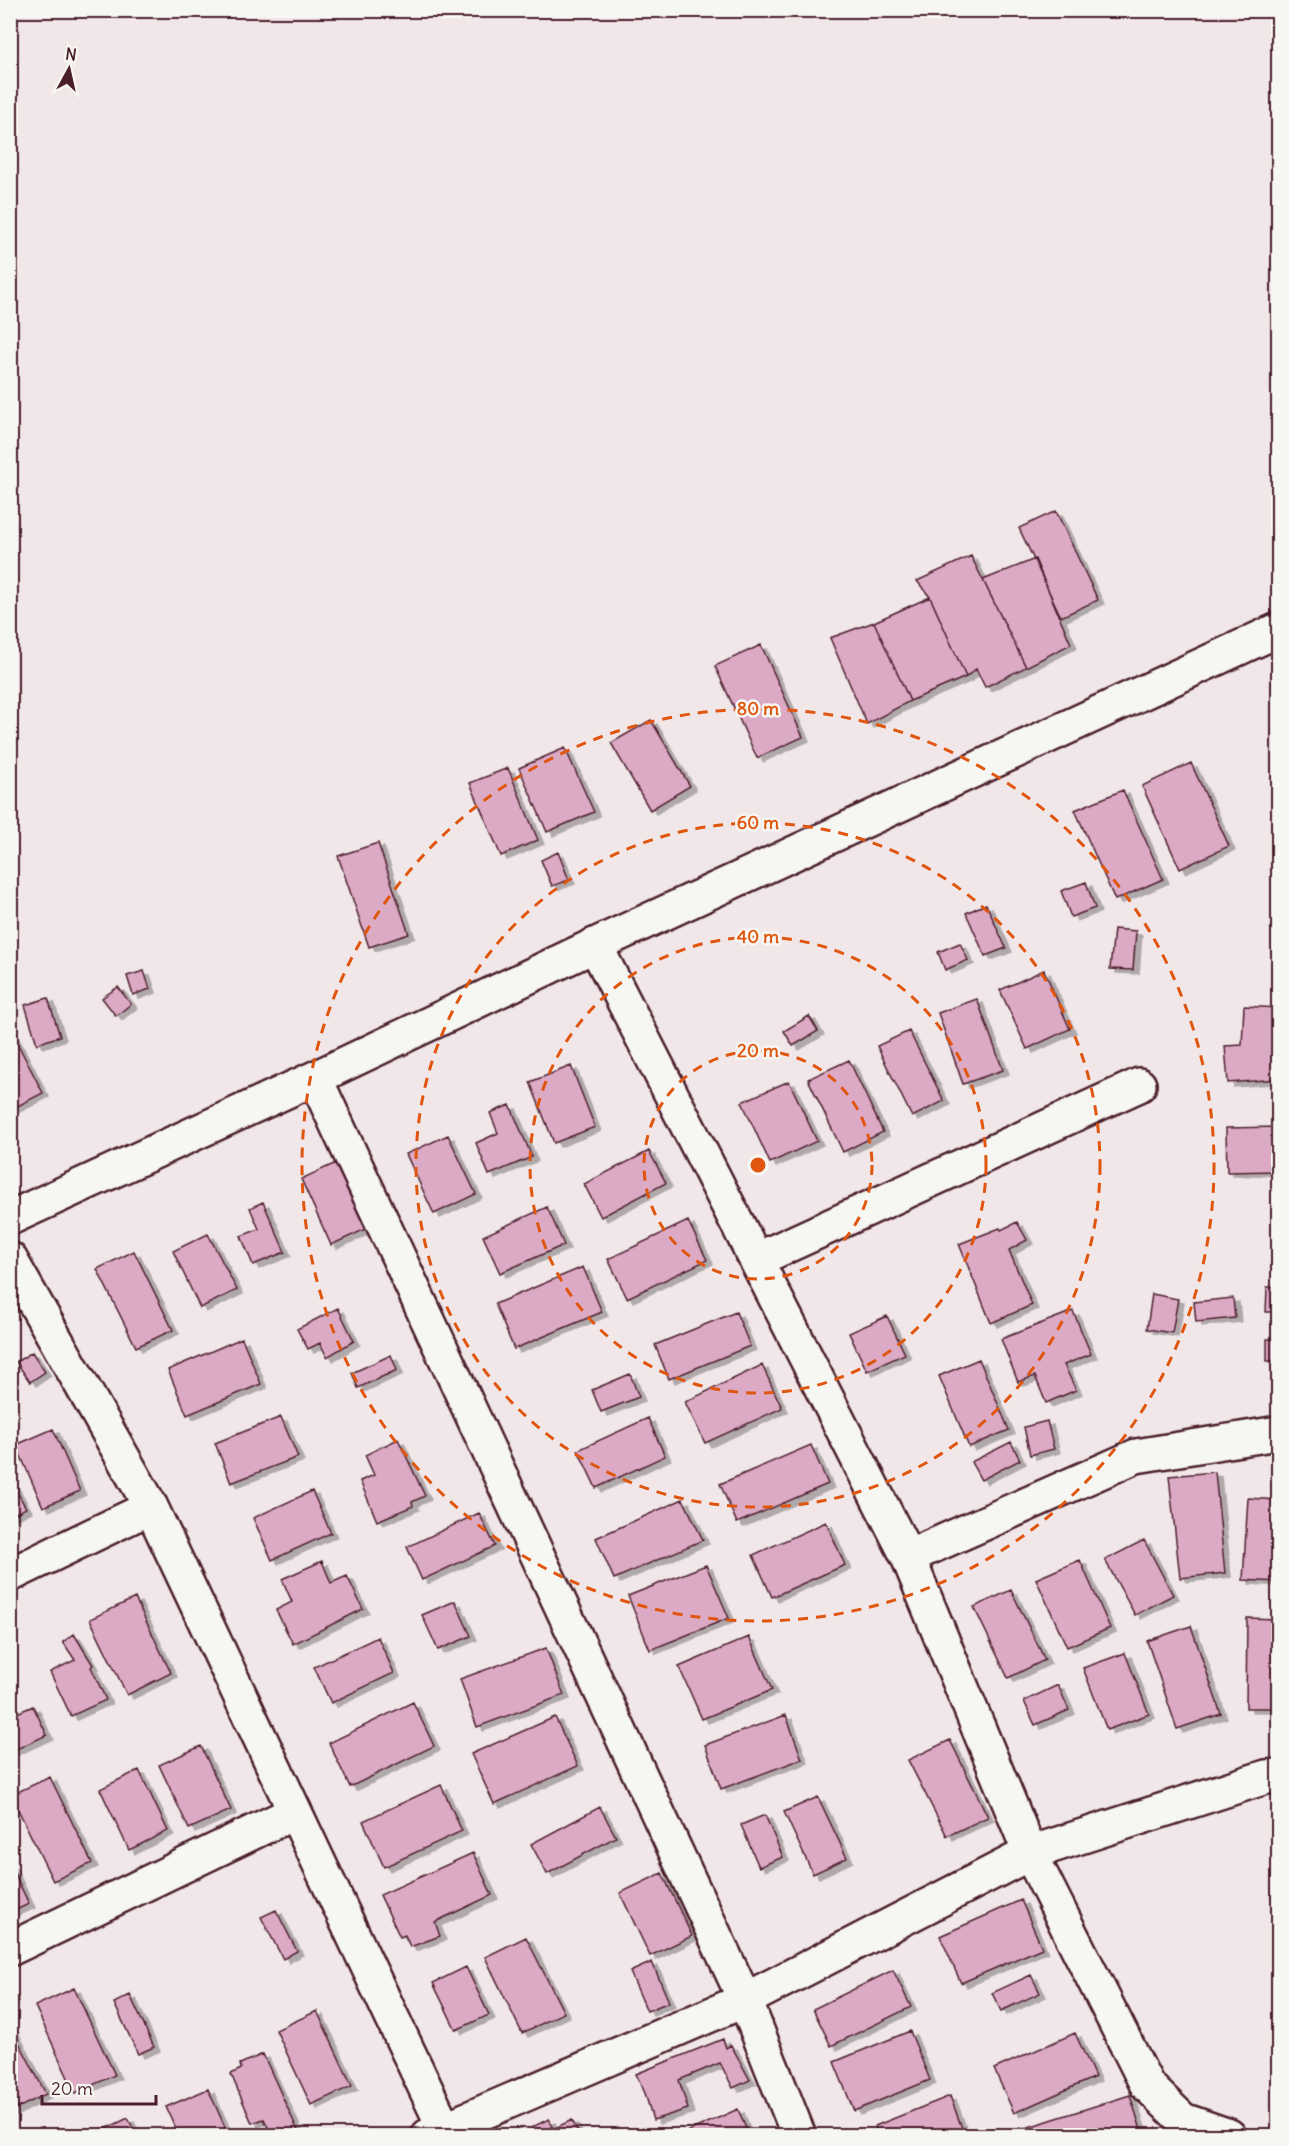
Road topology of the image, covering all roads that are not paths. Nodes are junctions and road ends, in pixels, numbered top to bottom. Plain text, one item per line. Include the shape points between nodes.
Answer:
1 (1278, 630) edge
2 (595, 945) junction
3 (315, 1078) junction
4 (1139, 1085) dead end
5 (10, 1218) edge
6 (10, 1258) edge
7 (756, 1260) junction
8 (1278, 1433) edge
9 (151, 1507) junction
10 (908, 1557) junction
11 (10, 1575) edge
12 (1278, 1776) edge
13 (295, 1812) junction
14 (1030, 1853) junction
15 (10, 1949) edge
16 (745, 2000) junction
17 (440, 2133) edge
18 (799, 2136) edge
19 (1229, 2136) edge

1 - 2 street
2 - 3 street
2 - 7 street
3 - 5 street
3 - 16 street
4 - 7 street
6 - 9 street
7 - 10 street
8 - 10 street via 1136,1456
9 - 11 street
9 - 13 street
10 - 14 street
12 - 14 street
13 - 15 street
13 - 17 street
14 - 16 street
14 - 19 street via 1147,2085 1183,2120
16 - 17 street
16 - 18 street

